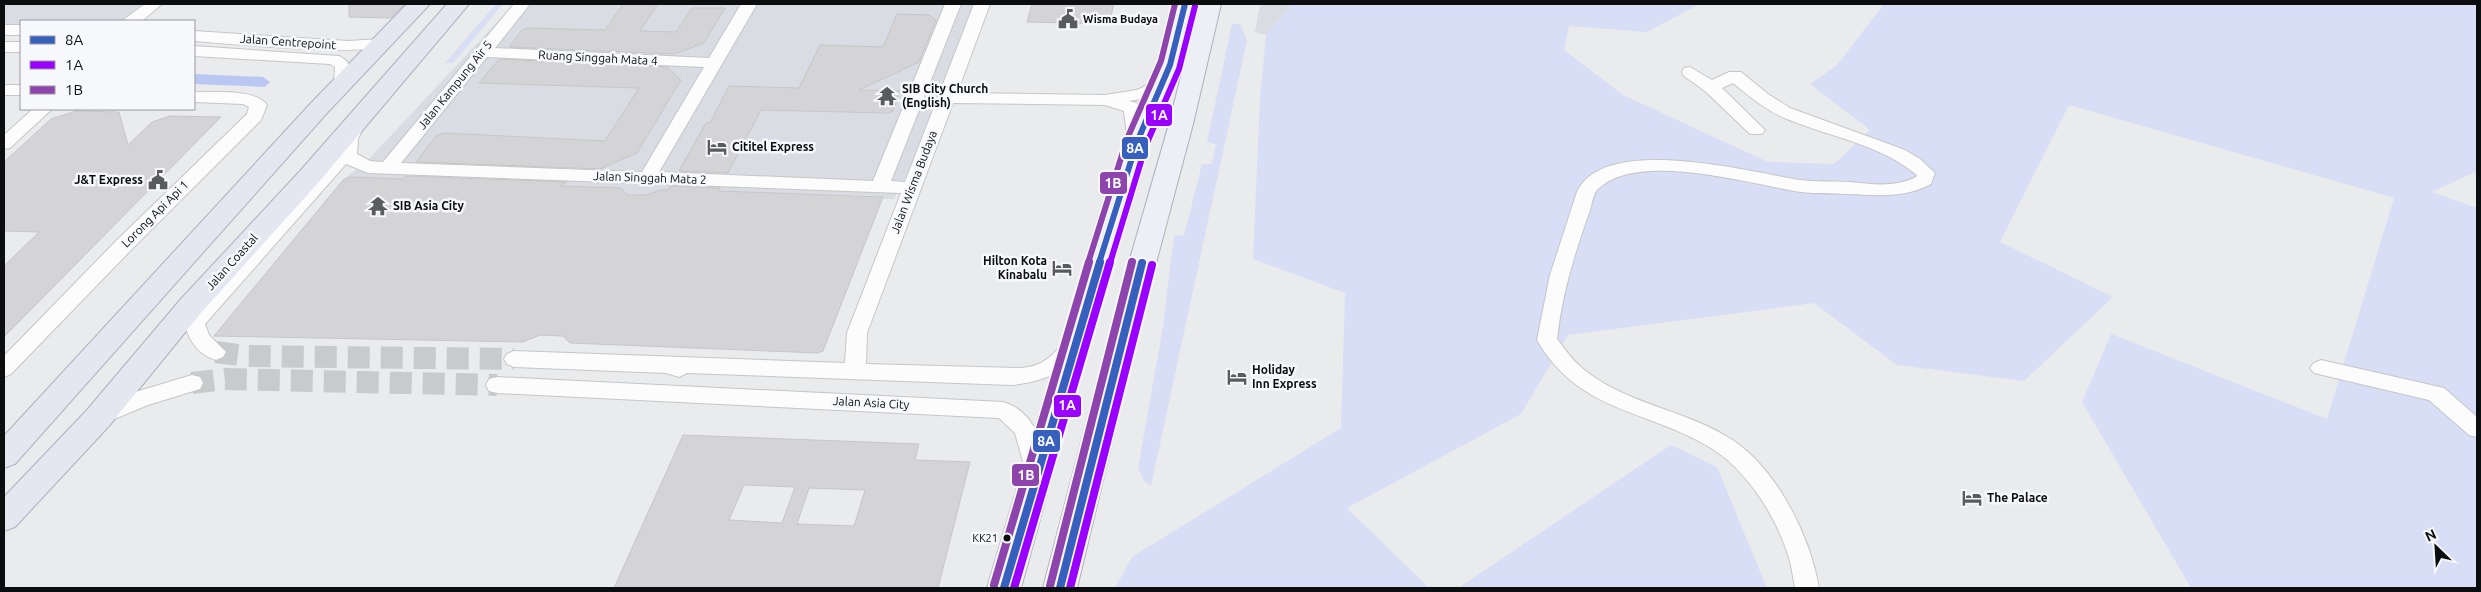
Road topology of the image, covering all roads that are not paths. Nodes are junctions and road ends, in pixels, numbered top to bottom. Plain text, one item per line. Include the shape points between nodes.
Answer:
1 (154, 4) edge
2 (419, 4) edge
3 (458, 4) edge
4 (522, 4) edge
5 (749, 4) edge
6 (953, 4) edge
7 (982, 4) edge
8 (1185, 4) edge
9 (1210, 4) edge
10 (132, 20) edge
11 (4, 30) edge
12 (20, 30) edge
13 (198, 36) edge
14 (381, 44) junction
15 (4, 47) edge
16 (20, 47) edge
17 (195, 51) edge
18 (225, 52) junction
19 (482, 52) junction
20 (195, 58) edge
21 (714, 63) junction
22 (1690, 72) dead end
23 (1160, 84) junction
24 (342, 85) junction
25 (1711, 87) junction
26 (4, 90) edge
27 (20, 90) edge
28 (195, 97) edge
29 (946, 98) junction
30 (1105, 100) junction
31 (42, 110) edge
32 (50, 110) edge
33 (360, 116) junction
34 (26, 124) junction
35 (1756, 130) dead end
36 (1137, 142) junction
37 (4, 144) edge
38 (348, 152) junction
39 (388, 167) junction
40 (647, 178) junction
41 (880, 187) junction
42 (912, 188) junction
43 (192, 315) junction
44 (857, 333) junction
45 (1074, 345) junction
46 (216, 352) tunnel mouth
47 (514, 359) tunnel mouth
48 (580, 362) junction
49 (667, 365) junction
50 (4, 368) edge
51 (2321, 368) dead end
52 (817, 370) junction
53 (855, 371) junction
54 (967, 375) junction
55 (1011, 377) junction
56 (192, 383) tunnel mouth
57 (496, 385) tunnel mouth
58 (564, 388) junction
59 (657, 393) junction
60 (958, 408) junction
61 (1003, 410) junction
62 (98, 418) junction
63 (2477, 429) edge
64 (76, 442) junction
65 (4, 456) edge
66 (1037, 480) junction
67 (4, 518) edge
68 (4, 536) edge
69 (1004, 588) edge
70 (1060, 588) edge
71 (1807, 588) edge

1 - 10 street
2 - 14 highway
3 - 33 highway, Jalan Coastal
4 - 19 street, Jalan Kampung Air 5
5 - 21 street
6 - 41 street
7 - 29 street, Jalan Wisma Budaya
8 - 23 main road via 1170,65
9 - 70 main road
11 - 12 street
13 - 14 street, Jalan Centrepoint via 348,46
13 - 18 street via 240,43 237,49
14 - 24 highway
15 - 16 street
17 - 18 street, Jalan Centrepoint
18 - 20 street
18 - 24 street, Jalan Centrepoint via 333,59 345,68
19 - 21 street, Ruang Singgah Mata 4
19 - 39 street, Jalan Kampung Air 5
21 - 40 street
22 - 25 street
23 - 30 street via 1142,94
23 - 36 main road
24 - 65 highway
25 - 35 street
25 - 71 street via 1735,76 1791,115 1905,157 1926,173 1924,180 1914,187 1890,191 1803,186 1657,164 1631,166 1608,173 1589,187 1550,305 1546,340 1574,374 1611,397 1720,443 1744,463 1762,483 1785,520 1801,559
26 - 27 street
28 - 50 street, Lorong Api Api 1 via 247,100 258,105 255,116
29 - 30 street
29 - 42 street, Jalan Wisma Budaya
30 - 36 street via 1131,107
31 - 34 street
32 - 34 street via 36,122
33 - 38 street via 349,139
33 - 43 highway, Jalan Coastal
34 - 37 street
36 - 45 main road
38 - 39 street, Jalan Singgah Mata 2 via 354,162 368,167
38 - 43 street
39 - 40 street, Jalan Singgah Mata 2
40 - 41 street, Jalan Singgah Mata 2
41 - 42 street, Jalan Singgah Mata 2
42 - 44 street, Jalan Wisma Budaya
43 - 46 street via 204,344
43 - 62 highway, Jalan Coastal
44 - 52 street, Jalan Wisma Budaya via 839,355
44 - 53 street, Jalan Wisma Budaya
45 - 55 street via 1055,366
45 - 66 main road
47 - 48 street
48 - 49 street
48 - 58 street via 562,364 553,372 553,382
49 - 52 street
49 - 59 street via 684,373 677,385
51 - 63 street via 2436,394
52 - 53 street
53 - 54 street
54 - 55 street
54 - 60 street via 978,391 974,399
55 - 61 street via 999,386 996,395 996,402
56 - 62 street via 140,399
57 - 58 street, Jalan Asia City
58 - 59 street, Jalan Asia City
59 - 60 street, Jalan Asia City
60 - 61 street, Jalan Asia City
61 - 66 street via 1016,417 1027,430
62 - 64 highway, Jalan Coastal
64 - 67 highway, Jalan Coastal
64 - 68 highway via 52,478
66 - 69 main road

